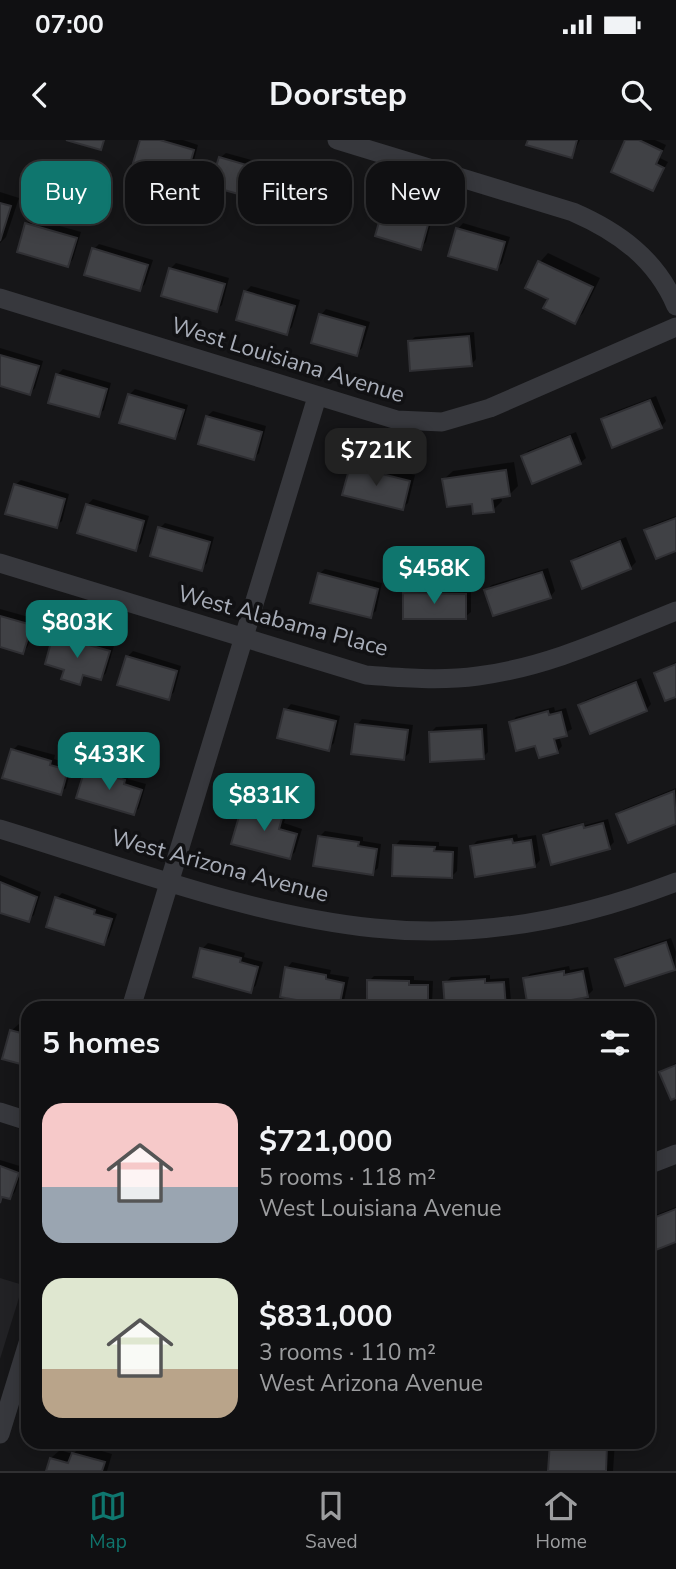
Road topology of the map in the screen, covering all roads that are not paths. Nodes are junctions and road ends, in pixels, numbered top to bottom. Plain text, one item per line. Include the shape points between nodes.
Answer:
1 (337, 140) edge
2 (0, 298) edge
3 (676, 306) edge
4 (676, 327) edge
5 (317, 397) junction
6 (0, 563) edge
7 (676, 611) edge
8 (243, 639) junction
9 (0, 829) edge
10 (170, 880) junction
11 (676, 882) edge
12 (133, 1001) edge
13 (0, 1112) edge
14 (21, 1119) edge
15 (676, 1154) edge
16 (655, 1162) edge
17 (21, 1366) edge
18 (0, 1434) edge

1 - 3 street via 593,221 638,250 655,268
2 - 5 street, West Louisiana Avenue
4 - 5 street, West Louisiana Avenue via 490,408 442,422 397,420
5 - 8 street
6 - 8 street, West Alabama Place
7 - 8 street, West Alabama Place via 571,654 477,676 431,679 366,675
8 - 10 street
9 - 10 street, West Arizona Avenue
10 - 11 street, West Arizona Avenue via 316,920 378,929 455,931 574,916
10 - 12 street
13 - 14 street
15 - 16 street
17 - 18 street

